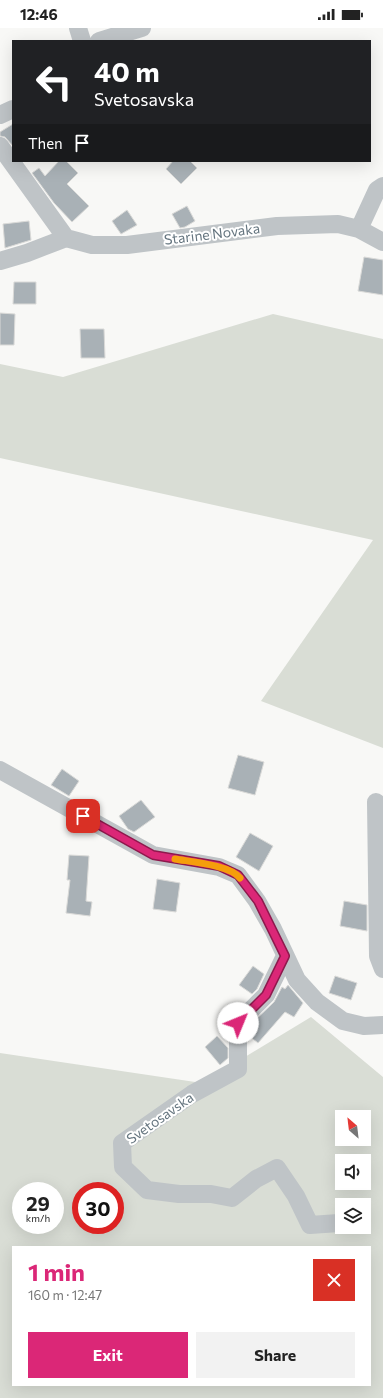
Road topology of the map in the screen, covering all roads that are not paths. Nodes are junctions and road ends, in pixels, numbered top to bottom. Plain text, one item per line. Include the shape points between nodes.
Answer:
1 (78, 28) edge
2 (142, 28) edge
3 (82, 40) edge
4 (102, 40) edge
5 (12, 109) edge
6 (0, 115) edge
7 (0, 146) edge
8 (383, 186) edge
9 (359, 229) junction
10 (66, 238) junction
11 (383, 242) edge
12 (0, 261) edge
13 (0, 770) edge
14 (376, 802) dead end
15 (285, 956) junction
16 (383, 969) edge
17 (383, 1025) edge
18 (335, 1223) edge

1 - 3 street
2 - 4 street
5 - 6 street
7 - 10 street
8 - 9 street via 377,190
9 - 10 street, Starine Novaka via 338,224 277,226 127,245 92,245
9 - 11 street, Starine Novaka
10 - 12 street
13 - 15 street via 153,855 219,866 238,875 258,901
14 - 16 street via 378,956
15 - 17 street via 296,980 317,1002 343,1021 364,1026
15 - 18 street, Svetosavska via 266,995 238,1023 238,1069 192,1094 122,1143 123,1166 147,1190 211,1194 232,1198 256,1179 277,1168 296,1196 310,1226

